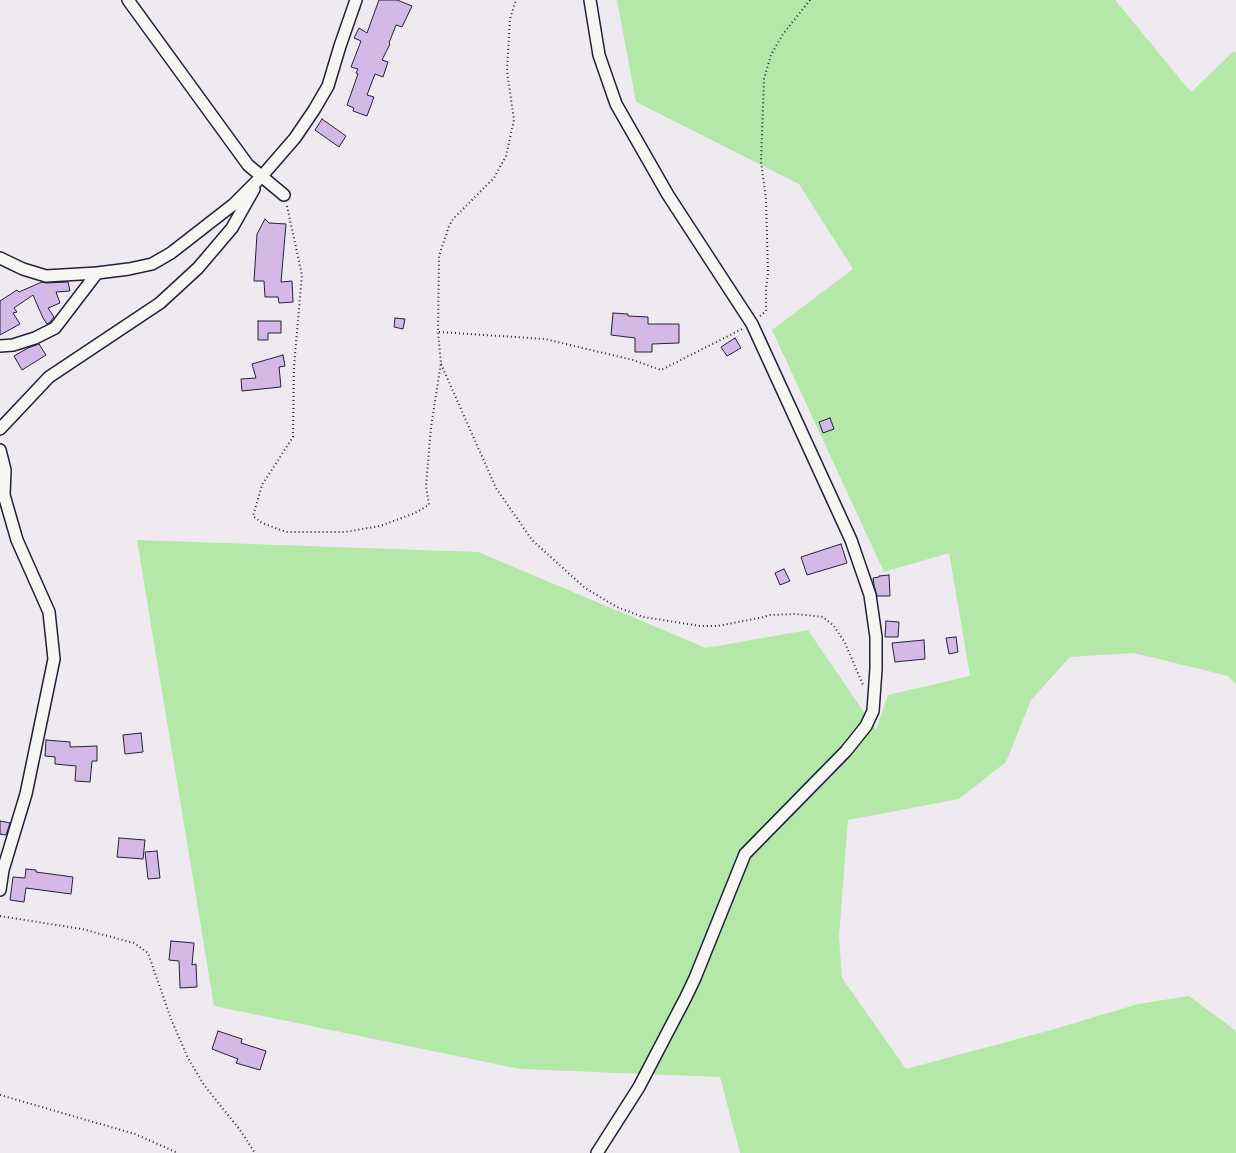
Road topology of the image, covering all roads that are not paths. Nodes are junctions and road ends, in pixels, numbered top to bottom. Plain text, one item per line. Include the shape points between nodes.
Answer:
1 (128, 0) edge
2 (356, 0) edge
3 (590, 0) edge
4 (262, 176) junction
5 (284, 195) road end
6 (0, 258) edge
7 (97, 274) junction
8 (0, 346) edge
9 (0, 429) edge
10 (0, 450) edge
11 (0, 890) edge
12 (597, 1153) edge

1 - 4 street via 248,165
2 - 4 street via 328,86 295,138
3 - 12 street via 599,55 616,104 668,195 752,324 851,540 870,594 876,637 873,711 866,726 846,751 745,854 686,997 639,1087
4 - 5 street
4 - 7 street via 234,204 171,253 152,264
4 - 9 street via 232,228 198,268 160,303 49,377
6 - 7 street via 46,276
7 - 8 street via 55,328 35,338
10 - 11 street via 5,470 4,495 17,540 48,612 54,658 26,794 3,870

